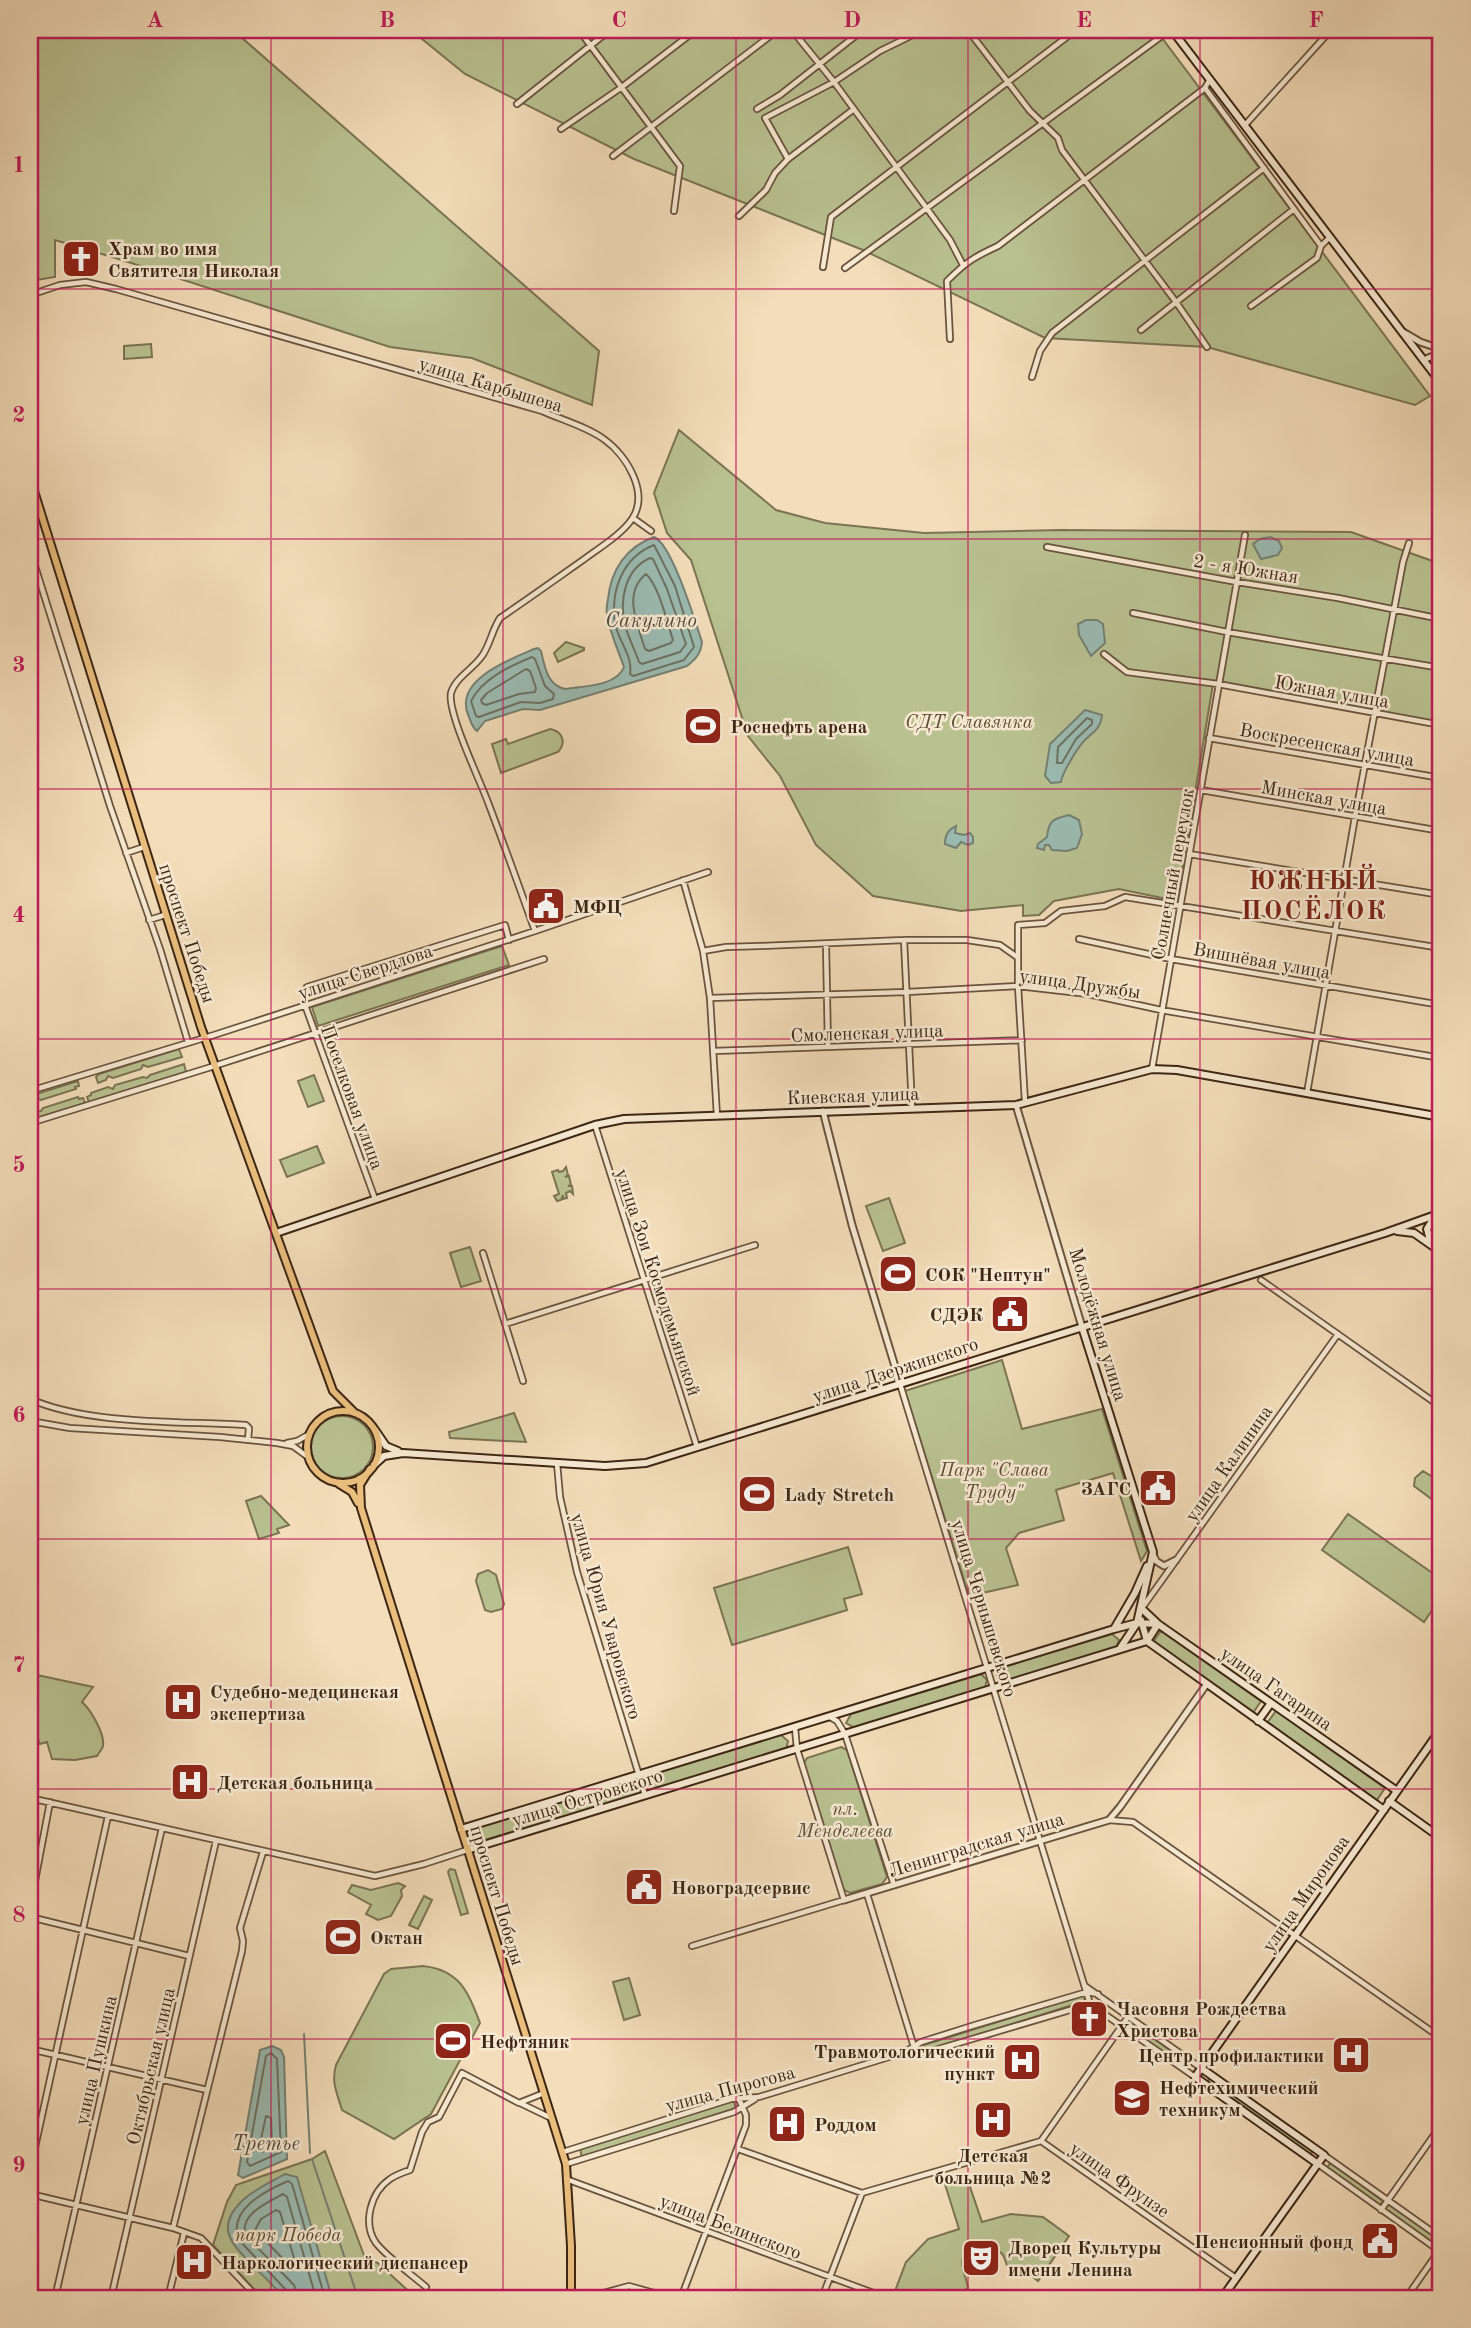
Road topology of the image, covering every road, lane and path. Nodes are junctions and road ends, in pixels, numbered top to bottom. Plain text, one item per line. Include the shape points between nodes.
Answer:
1 (579, 30) edge
2 (610, 30) edge
3 (696, 30) edge
4 (778, 30) edge
5 (792, 30) edge
6 (863, 30) edge
7 (923, 30) edge
8 (968, 30) edge
9 (1076, 30) edge
10 (1171, 30) edge
11 (1331, 30) edge
12 (590, 45) junction
13 (819, 63) junction
14 (1210, 79) junction
15 (834, 82) junction
16 (1007, 82) junction
17 (622, 87) junction
18 (1205, 88) junction
19 (517, 104) dead end
20 (757, 109) dead end
21 (854, 109) junction
22 (1042, 123) junction
23 (650, 125) junction
24 (1245, 125) junction
25 (561, 129) dead end
26 (613, 156) dead end
27 (788, 159) junction
28 (896, 166) junction
29 (1264, 168) junction
30 (1084, 180) junction
31 (927, 208) junction
32 (1294, 209) junction
33 (674, 211) dead end
34 (739, 216) dead end
35 (1330, 237) junction
36 (1321, 246) junction
37 (1145, 261) junction
38 (963, 265) junction
39 (823, 267) dead end
40 (845, 268) dead end
41 (30, 295) edge
42 (1176, 302) junction
43 (1251, 306) dead end
44 (1141, 330) dead end
45 (1402, 331) junction
46 (950, 339) dead end
47 (1207, 347) dead end
48 (1441, 351) edge
49 (1423, 360) junction
50 (1032, 377) dead end
51 (1441, 383) edge
52 (30, 478) edge
53 (633, 518) junction
54 (651, 531) dead end
55 (1245, 535) dead end
56 (1409, 544) dead end
57 (1047, 547) dead end
58 (30, 550) edge
59 (1237, 582) junction
60 (1394, 610) junction
61 (1133, 613) dead end
62 (1441, 619) edge
63 (1227, 632) junction
64 (1104, 654) dead end
65 (1384, 658) junction
66 (1441, 668) edge
67 (1218, 684) junction
68 (1373, 714) junction
69 (1441, 724) edge
70 (1209, 738) junction
71 (1365, 765) junction
72 (1441, 778) edge
73 (1202, 790) junction
74 (1355, 817) junction
75 (1441, 831) edge
76 (144, 847) junction
77 (126, 853) junction
78 (1189, 854) junction
79 (708, 872) dead end
80 (1345, 879) junction
81 (683, 880) junction
82 (1441, 895) edge
83 (1181, 906) junction
84 (165, 915) junction
85 (149, 920) junction
86 (535, 931) junction
87 (1336, 931) junction
88 (1079, 939) dead end
89 (509, 940) junction
90 (904, 940) junction
91 (826, 944) junction
92 (1441, 948) edge
93 (703, 951) junction
94 (1018, 957) junction
95 (544, 959) dead end
96 (1171, 959) junction
97 (1018, 986) junction
98 (1327, 986) junction
99 (307, 988) dead end
100 (907, 992) junction
101 (825, 995) junction
102 (710, 998) junction
103 (305, 1005) junction
104 (1441, 1005) edge
105 (1161, 1010) junction
106 (315, 1032) junction
107 (1317, 1037) junction
108 (205, 1038) junction
109 (1022, 1040) junction
110 (188, 1042) junction
111 (910, 1043) junction
112 (828, 1047) junction
113 (713, 1051) junction
114 (1441, 1058) edge
115 (216, 1066) junction
116 (1152, 1069) junction
117 (30, 1091) edge
118 (1307, 1093) junction
119 (1025, 1102) junction
120 (1016, 1105) junction
121 (912, 1107) junction
122 (822, 1111) junction
123 (717, 1116) junction
124 (1441, 1118) edge
125 (30, 1123) edge
126 (595, 1125) junction
127 (375, 1199) junction
128 (1439, 1214) edge
129 (275, 1233) junction
130 (1385, 1233) junction
131 (1432, 1244) junction
132 (755, 1245) dead end
133 (1441, 1250) edge
134 (483, 1253) dead end
135 (1252, 1274) junction
136 (644, 1280) junction
137 (1261, 1280) joint
138 (505, 1324) junction
139 (1083, 1327) junction
140 (1338, 1334) junction
141 (523, 1381) dead end
142 (900, 1383) junction
143 (333, 1391) junction
144 (30, 1399) edge
145 (1441, 1407) edge
146 (354, 1412) junction
147 (330, 1413) junction
148 (30, 1421) edge
149 (375, 1430) junction
150 (308, 1435) junction
151 (248, 1440) junction
152 (279, 1443) junction
153 (698, 1448) junction
154 (403, 1453) junction
155 (308, 1457) junction
156 (556, 1463) junction
157 (372, 1467) junction
158 (335, 1482) junction
159 (361, 1508) junction
160 (1153, 1552) junction
161 (1176, 1560) junction
162 (1142, 1608) junction
163 (1139, 1624) junction
164 (1158, 1624) junction
165 (1114, 1629) junction
166 (1147, 1642) junction
167 (1119, 1649) junction
168 (987, 1668) junction
169 (1206, 1685) junction
170 (993, 1688) junction
171 (1270, 1703) junction
172 (830, 1717) junction
173 (1258, 1721) junction
174 (795, 1728) junction
175 (1441, 1729) edge
176 (845, 1734) junction
177 (797, 1749) junction
178 (638, 1775) junction
179 (1396, 1791) junction
180 (645, 1795) junction
181 (30, 1798) edge
182 (1390, 1801) junction
183 (50, 1802) junction
184 (1384, 1810) junction
185 (108, 1816) junction
186 (1109, 1820) junction
187 (162, 1828) junction
188 (461, 1829) junction
189 (1441, 1838) edge
190 (216, 1841) junction
191 (1040, 1841) junction
192 (467, 1850) junction
193 (263, 1852) junction
194 (894, 1885) junction
195 (867, 1894) junction
196 (844, 1900) junction
197 (30, 1907) edge
198 (30, 1917) edge
199 (84, 1930) junction
200 (1294, 1936) junction
201 (135, 1944) junction
202 (692, 1946) dead end
203 (188, 1956) junction
204 (1085, 1985) junction
205 (1087, 1992) junction
206 (1098, 1994) junction
207 (1090, 2004) junction
208 (1128, 2017) junction
209 (1121, 2026) junction
210 (1441, 2038) edge
211 (914, 2047) junction
212 (30, 2049) edge
213 (905, 2052) junction
214 (916, 2053) junction
215 (55, 2055) junction
216 (108, 2067) junction
217 (1201, 2068) junction
218 (1195, 2077) junction
219 (163, 2079) junction
220 (207, 2090) junction
221 (544, 2093) junction
222 (759, 2097) junction
223 (739, 2099) junction
224 (519, 2103) junction
225 (743, 2107) junction
226 (551, 2118) junction
227 (1441, 2125) edge
228 (1041, 2141) junction
229 (738, 2149) junction
230 (563, 2152) junction
231 (1324, 2155) junction
232 (566, 2164) junction
233 (1318, 2164) junction
234 (30, 2170) edge
235 (566, 2179) junction
236 (862, 2193) junction
237 (30, 2194) edge
238 (1388, 2200) junction
239 (76, 2205) junction
240 (1381, 2210) junction
241 (130, 2218) junction
242 (173, 2228) junction
243 (706, 2232) junction
244 (184, 2233) junction
245 (1441, 2238) edge
246 (1441, 2250) edge
247 (830, 2277) junction
248 (1236, 2278) junction
249 (426, 2287) dead end
250 (55, 2298) edge
251 (111, 2298) edge
252 (168, 2298) edge
253 (258, 2298) edge
254 (571, 2298) edge
255 (585, 2298) edge
256 (672, 2298) edge
257 (681, 2298) edge
258 (822, 2298) edge
259 (887, 2298) edge
260 (1222, 2298) edge
261 (1406, 2298) edge

1 - 12 street
2 - 12 street
3 - 17 street
4 - 23 street
5 - 13 street
6 - 13 street
7 - 15 street via 880,51
8 - 16 street
9 - 16 street
10 - 14 main road
10 - 22 street
11 - 24 street
12 - 17 street
12 - 19 street
13 - 15 street
13 - 20 street
14 - 18 street
14 - 24 main road
15 - 21 street
15 - 27 street via 765,118
16 - 22 street
16 - 28 street
17 - 23 street
17 - 25 street
18 - 29 street
18 - 30 street
21 - 27 street
21 - 28 street
22 - 30 street via 1058,138
22 - 31 street
23 - 26 street
23 - 33 street via 680,166
24 - 35 main road
27 - 34 street via 766,190
28 - 31 street
28 - 39 street via 831,217
29 - 32 street
29 - 37 street
30 - 37 street
30 - 38 street via 998,246
31 - 38 street
31 - 40 street
32 - 36 street
32 - 42 street
35 - 36 street
35 - 45 main road
36 - 43 street via 1317,258
37 - 42 street
37 - 50 street via 1052,333
38 - 46 street via 947,281
41 - 53 street, улица Карбышева via 86,282 542,411 615,447 635,480
42 - 44 street
42 - 47 street
45 - 48 street
45 - 49 main road
48 - 49 street
49 - 51 main road
52 - 76 main road, проспект Победы
53 - 54 street
53 - 86 street via 600,548 500,618 480,659 451,693 453,712
55 - 59 street, Солнечный переулок
56 - 60 street
57 - 59 street, 2 - я Южная
58 - 77 street
59 - 60 street, 2 - я Южная
59 - 63 street, Солнечный переулок
60 - 62 street, 2 - я Южная
60 - 65 street
61 - 63 street
63 - 65 street
63 - 67 street, Солнечный переулок
64 - 67 street, Южная улица via 1127,672
65 - 66 street
65 - 68 street
67 - 68 street, Южная улица
67 - 70 street, Солнечный переулок
68 - 69 street, Южная улица
68 - 71 street
70 - 71 street, Воскресенская улица
70 - 73 street, Солнечный переулок
71 - 72 street, Воскресенская улица
71 - 74 street
73 - 74 street, Минская улица
73 - 78 street, Солнечный переулок
74 - 75 street, Минская улица
74 - 80 street
76 - 77 street
76 - 84 main road, проспект Победы
77 - 85 street
78 - 80 street
78 - 83 street, Солнечный переулок
79 - 81 street, улица Свердлова
80 - 82 street
80 - 87 street
81 - 86 street, улица Свердлова
81 - 93 street
83 - 87 street
83 - 94 street via 1125,897 1105,906 1061,911 1045,923 1018,925
83 - 96 street, Солнечный переулок
84 - 85 street
84 - 108 main road, проспект Победы
85 - 110 street
86 - 89 street, улица Свердлова
87 - 92 street
87 - 98 street
88 - 96 street, Вишнёвая улица
89 - 99 street via 505,925
89 - 103 street, улица Свердлова
90 - 91 street
90 - 94 street via 967,940 1000,946
90 - 100 street
91 - 93 street
91 - 101 street
93 - 102 street
94 - 97 street
95 - 106 street
96 - 98 street, Вишнёвая улица
96 - 105 street, Солнечный переулок
97 - 100 street, улица Дружбы
97 - 105 street, улица Дружбы via 1088,994
97 - 109 street
98 - 104 street, Вишнёвая улица
98 - 107 street
100 - 101 street, улица Дружбы
100 - 111 street
101 - 102 street, улица Дружбы
101 - 112 street
102 - 113 street
103 - 106 street, Поселковая улица
103 - 108 street, улица Свердлова
105 - 107 street, улица Дружбы
105 - 116 street, Солнечный переулок
106 - 115 street
106 - 127 street, Поселковая улица
107 - 114 street, улица Дружбы
107 - 118 street
108 - 110 street, улица Свердлова
108 - 115 main road, проспект Победы
109 - 111 street, Смоленская улица
109 - 119 street
110 - 117 street, улица Свердлова
111 - 112 street, Смоленская улица
111 - 121 street
112 - 113 street, Смоленская улица
113 - 123 street
115 - 125 street
115 - 129 main road, проспект Победы
116 - 118 main road, Киевская улица
116 - 119 main road, Киевская улица
118 - 124 main road, Киевская улица
119 - 120 main road, Киевская улица
120 - 121 main road, Киевская улица
120 - 139 street, Молодёжная улица
121 - 122 main road, Киевская улица
122 - 123 main road, Киевская улица
122 - 142 street, улица Чернышевского
123 - 126 main road, Киевская улица via 624,1119
126 - 127 main road, Киевская улица
126 - 136 street, улица Зои Космодемьянской
127 - 129 main road, Киевская улица
128 - 130 main road, улица Дзержинского
128 - 131 main road via 1427,1229
129 - 143 main road, проспект Победы
130 - 131 main road via 1409,1231
130 - 135 main road, улица Дзержинского
131 - 133 main road
132 - 136 street
134 - 138 street
135 - 137 street
135 - 139 main road, улица Дзержинского
136 - 138 street
136 - 153 street, улица Зои Космодемьянской
137 - 140 street
138 - 141 street
139 - 142 main road, улица Дзержинского
139 - 160 main road, Молодёжная улица
140 - 145 street
140 - 161 street, улица Калинина
142 - 153 main road, улица Дзержинского
142 - 168 street, улица Чернышевского
143 - 146 main road, проспект Победы
143 - 147 main road, проспект Победы
144 - 151 street via 63,1410 106,1416 246,1425
146 - 147 main road
146 - 149 main road
147 - 150 main road via 315,1423
148 - 151 street via 70,1428
149 - 154 main road via 386,1446
149 - 157 main road via 379,1452
150 - 152 street
150 - 155 main road
151 - 152 street
152 - 155 street
153 - 156 main road, улица Дзержинского via 635,1464
154 - 156 main road, улица Дзержинского
154 - 157 main road, улица Дзержинского via 384,1456
155 - 158 main road via 316,1470
156 - 178 street, улица Юрия Уваровского via 577,1572
157 - 158 main road via 351,1483
157 - 159 main road, проспект Победы via 360,1485
158 - 159 main road, проспект Победы via 352,1492
159 - 188 main road, проспект Победы
160 - 161 street via 1160,1564
160 - 162 main road
160 - 165 main road
161 - 162 street, улица Калинина
162 - 163 main road
162 - 164 main road, улица Гагарина
163 - 164 main road, улица Островского
163 - 165 main road, улица Островского
163 - 166 main road
163 - 167 main road
164 - 166 main road
164 - 171 main road, улица Гагарина
165 - 167 main road via 1124,1641
165 - 168 main road, улица Островского
166 - 167 main road, улица Островского
166 - 169 main road, улица Гагарина
167 - 170 main road, улица Островского
168 - 170 street, улица Чернышевского
168 - 172 main road, улица Островского
169 - 173 main road, улица Гагарина
169 - 186 street
170 - 176 main road, улица Островского
170 - 191 street, улица Чернышевского
171 - 173 main road
171 - 179 main road, улица Гагарина
172 - 174 main road, улица Островского
172 - 176 street
173 - 184 main road, улица Гагарина
174 - 177 street
174 - 178 main road, улица Островского
175 - 179 main road, улица Миронова
176 - 177 main road, улица Островского
176 - 194 street
177 - 180 main road, улица Островского
177 - 196 street
178 - 180 street, улица Юрия Уваровского
178 - 188 main road, улица Островского
179 - 182 main road, улица Миронова
180 - 192 main road, улица Островского
181 - 183 street, улица Островского
182 - 184 main road, улица Миронова
182 - 189 main road
183 - 185 street, улица Островского
183 - 197 street
184 - 200 main road, улица Миронова
185 - 187 street, улица Островского
185 - 199 street
186 - 191 street, Ленинградская улица
186 - 200 street via 1133,1822
187 - 190 street, улица Островского
187 - 201 street, улица Пушкина
188 - 192 main road, проспект Победы
190 - 193 street, улица Островского
190 - 203 street, Октябрьская улица
191 - 194 street, Ленинградская улица
191 - 204 street, улица Чернышевского
192 - 193 street, улица Островского via 375,1876
192 - 221 main road, проспект Победы
193 - 220 street via 240,1928 242,1951
194 - 195 street, Ленинградская улица
195 - 196 street, Ленинградская улица
195 - 211 street
196 - 202 street, Ленинградская улица
198 - 199 street
199 - 201 street
199 - 215 street
200 - 210 street
200 - 217 main road, улица Миронова
201 - 203 street
201 - 216 street, улица Пушкина
203 - 219 street, Октябрьская улица
204 - 205 street, улица Чернышевского
204 - 206 street
205 - 206 street
205 - 207 street, улица Чернышевского
205 - 211 street, улица Пирогова
206 - 208 street
207 - 209 street
207 - 214 street, улица Пирогова
208 - 209 street
208 - 217 street
209 - 218 street
209 - 228 street
211 - 213 street, улица Пирогова
211 - 214 street
212 - 215 street
213 - 214 street, улица Пирогова
213 - 222 street, улица Пирогова
215 - 216 street
215 - 234 street
216 - 219 street
216 - 239 street, улица Пушкина
217 - 218 main road, улица Миронова
217 - 231 main road
218 - 233 main road
219 - 220 street
219 - 241 street, Октябрьская улица
220 - 242 street
221 - 224 street
221 - 226 main road, проспект Победы
222 - 223 street, улица Пирогова
222 - 225 street, улица Пирогова
223 - 225 street
223 - 230 street, улица Пирогова
224 - 226 street
224 - 249 street via 462,2073 439,2117 428,2122 422,2132 410,2170 389,2179 370,2208 368,2224 375,2242
225 - 229 street via 747,2125
225 - 232 street, улица Пирогова
226 - 230 main road, проспект Победы
227 - 238 street
228 - 236 street, улица Фрунзе
228 - 248 street, улица Фрунзе
229 - 236 street
229 - 243 street
230 - 232 main road, проспект Победы
231 - 233 main road
231 - 238 street
232 - 235 main road, проспект Победы
233 - 240 street
233 - 248 main road
235 - 243 street, улица Белинского
235 - 254 main road, проспект Победы
236 - 247 street
237 - 239 street
238 - 240 street
238 - 245 street
239 - 241 street
239 - 250 street, улица Пушкина
240 - 246 street
241 - 242 street
241 - 251 street, Октябрьская улица
242 - 244 street
243 - 247 street, улица Белинского
243 - 257 street
244 - 252 street
244 - 253 street via 201,2238
246 - 261 street
247 - 258 street
247 - 259 street, улица Белинского
248 - 260 main road
255 - 256 street via 629,2286

